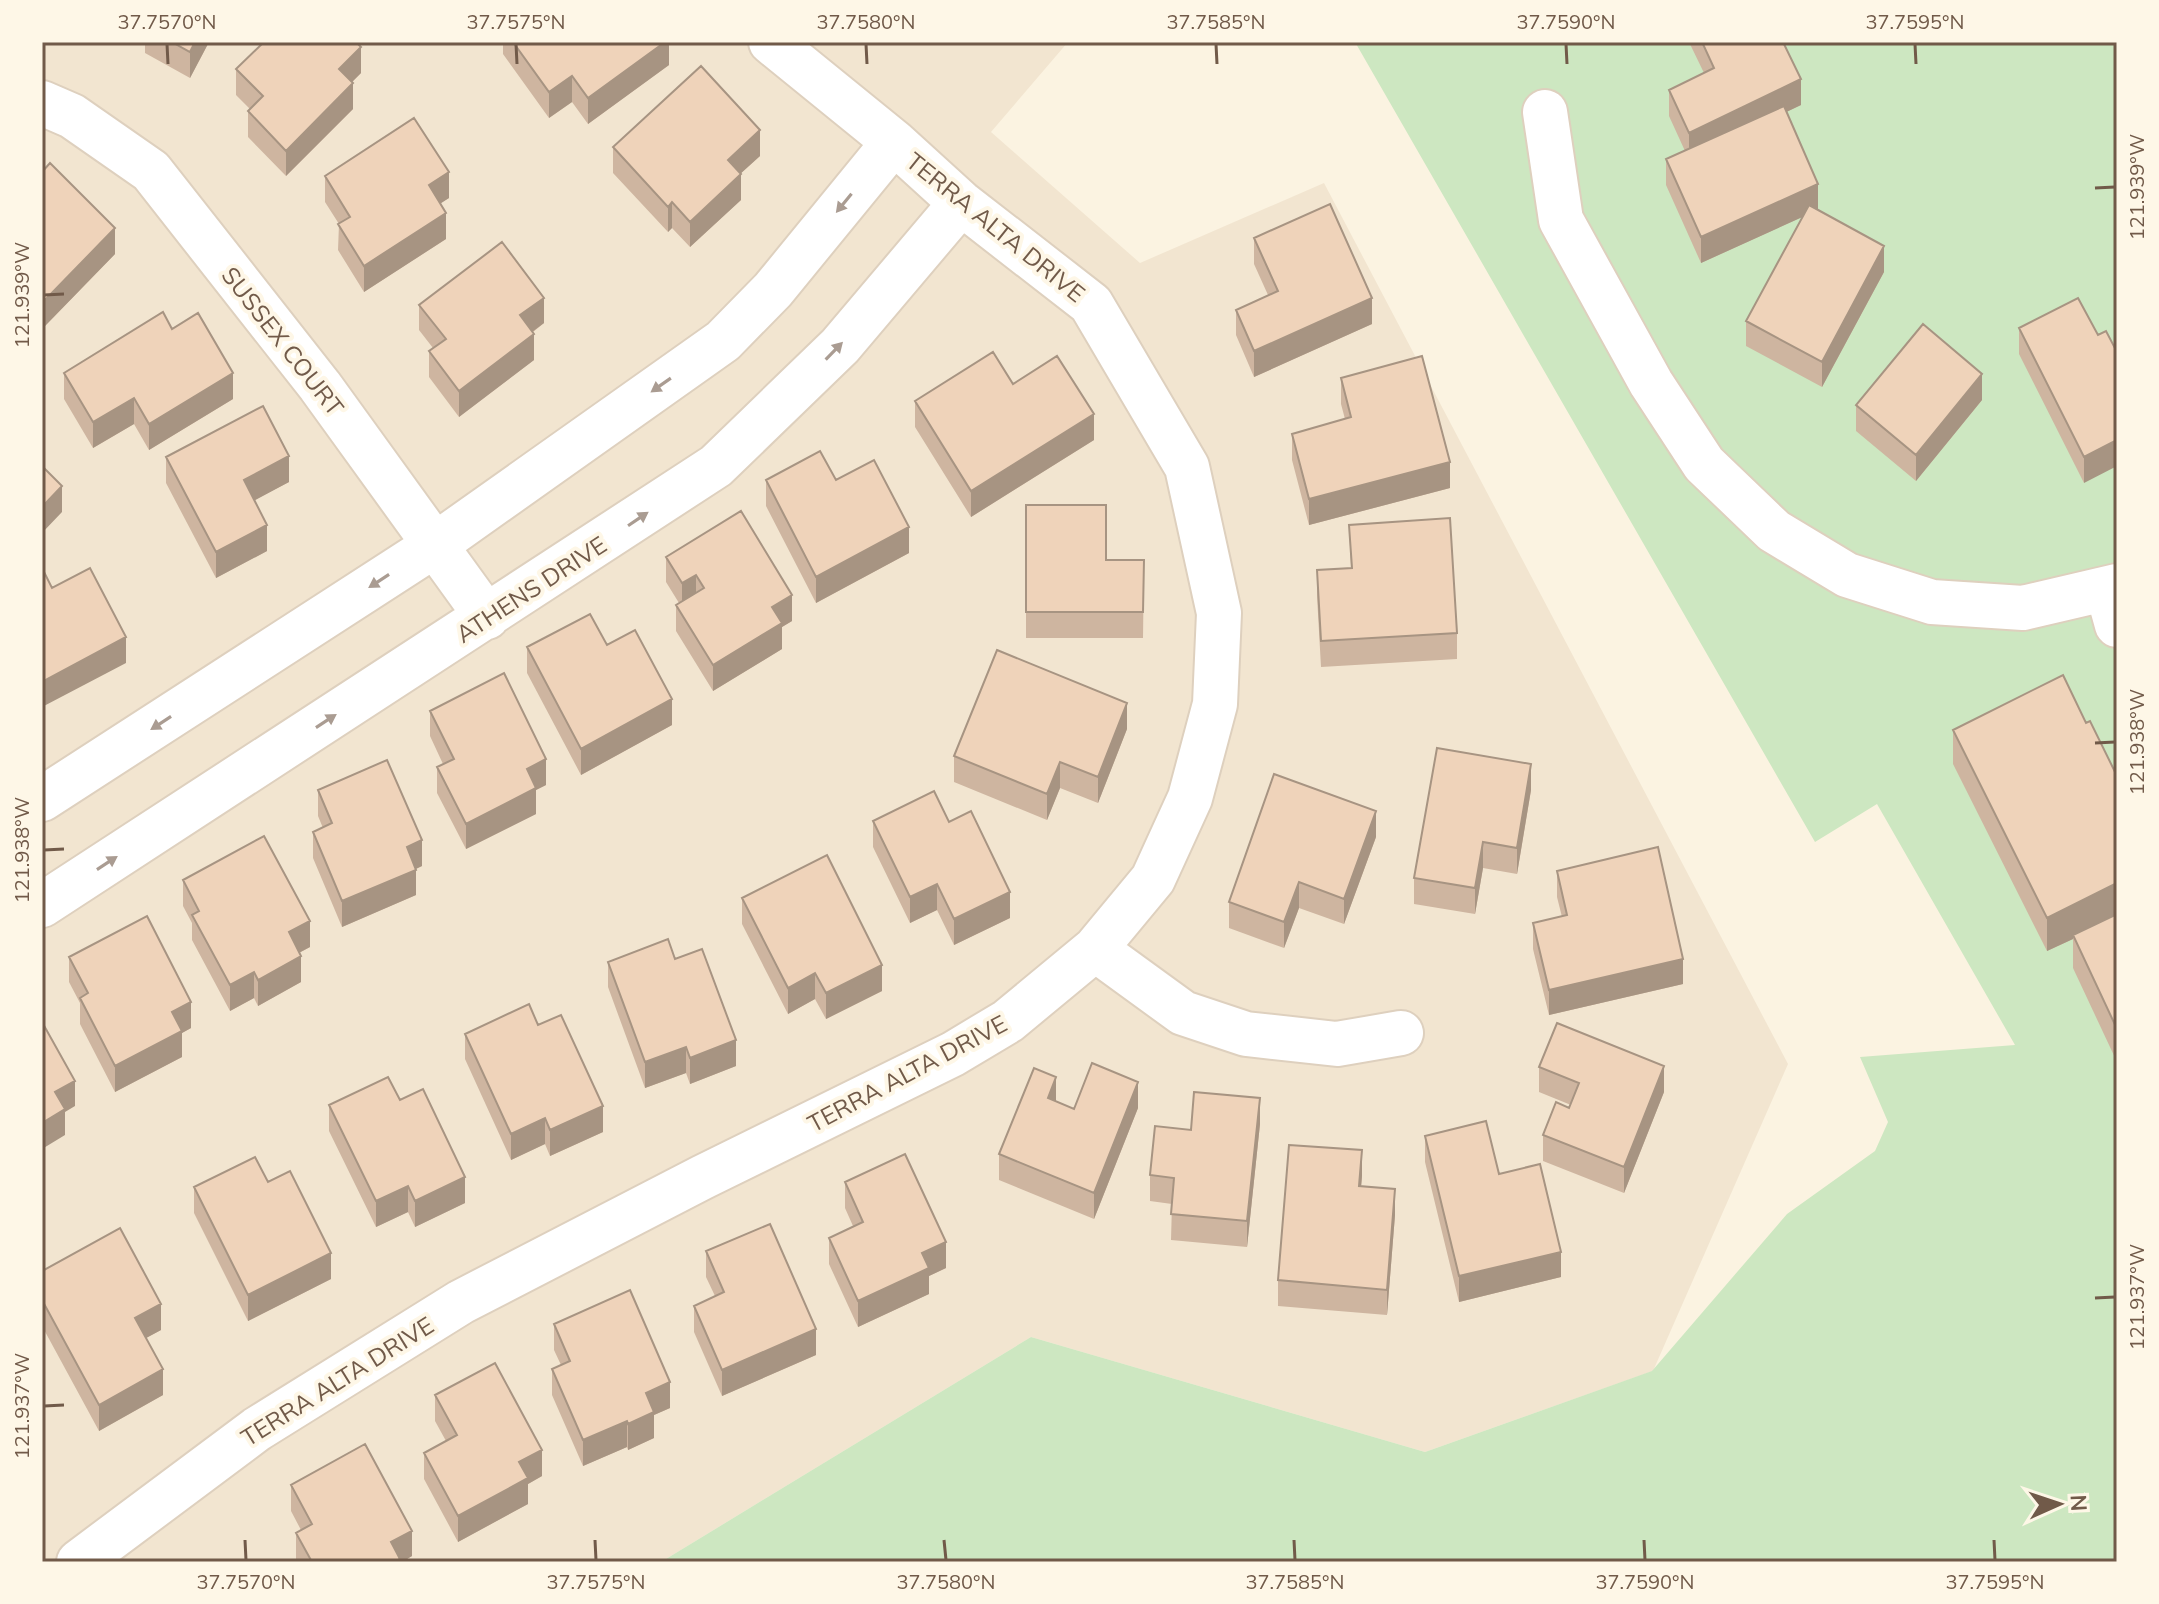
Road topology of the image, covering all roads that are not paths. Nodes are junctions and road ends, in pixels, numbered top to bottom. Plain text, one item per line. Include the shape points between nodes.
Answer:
1 (771, 42) edge
2 (42, 103) edge
3 (1545, 112) dead end
4 (894, 142) junction
5 (961, 203) junction
6 (435, 545) junction
7 (2114, 600) edge
8 (487, 617) junction
9 (42, 799) edge
10 (42, 905) edge
11 (1095, 949) junction
12 (1401, 1033) dead end
13 (79, 1562) edge

1 - 4 street, TERRA ALTA DRIVE
2 - 6 street, SUSSEX COURT via 72,116 151,171 320,386
3 - 7 street via 1561,220 1568,234 1651,383 1704,464 1774,531 1847,575 1932,602 2023,608
4 - 5 street, TERRA ALTA DRIVE
4 -> 6 street via 773,290 723,341
8 -> 5 street, ATHENS DRIVE via 716,466 840,346
5 - 11 street, TERRA ALTA DRIVE via 1091,304 1187,467 1219,613 1215,704 1190,798 1153,879
6 - 8 street, SUSSEX COURT
6 -> 9 street
10 -> 8 street, ATHENS DRIVE
11 - 12 street via 1183,1013 1246,1034 1337,1044
11 - 13 street, TERRA ALTA DRIVE via 1008,1021 953,1054 461,1302 257,1429

